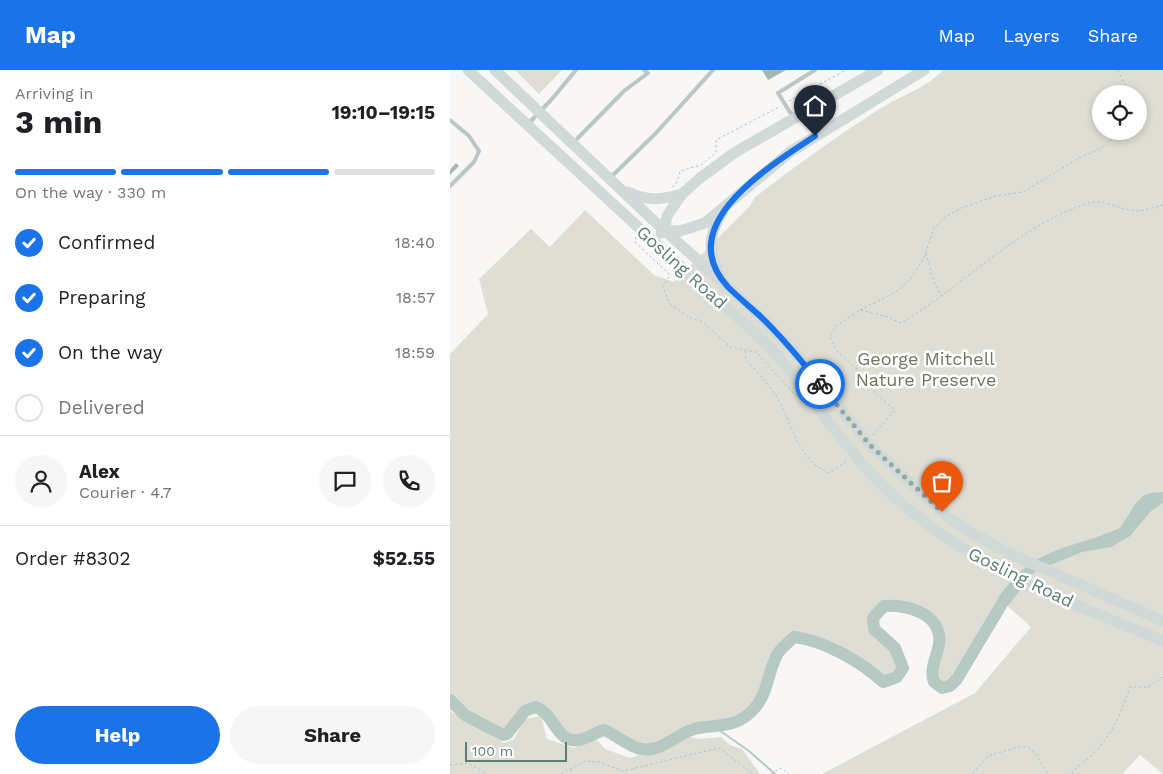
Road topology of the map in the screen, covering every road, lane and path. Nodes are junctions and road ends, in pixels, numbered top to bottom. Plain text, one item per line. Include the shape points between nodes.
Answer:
1 (468, 70) edge
2 (495, 70) edge
3 (576, 70) edge
4 (644, 70) edge
5 (713, 70) edge
6 (815, 70) edge
7 (846, 70) edge
8 (878, 70) edge
9 (924, 70) edge
10 (1118, 70) edge
11 (1125, 85) edge
12 (784, 103) junction
13 (538, 113) junction
14 (794, 119) junction
15 (450, 120) edge
16 (527, 125) junction
17 (1111, 140) edge
18 (572, 144) junction
19 (609, 179) junction
20 (450, 186) edge
21 (671, 187) dead end
22 (619, 188) junction
23 (682, 194) junction
24 (728, 203) junction
25 (1163, 205) edge
26 (664, 230) junction
27 (642, 231) junction
28 (652, 241) junction
29 (926, 252) junction
30 (727, 286) junction
31 (942, 296) junction
32 (860, 310) junction
33 (745, 350) junction
34 (800, 400) dead end
35 (867, 441) dead end
36 (848, 461) dead end
37 (1163, 621) edge
38 (1163, 641) edge
39 (1163, 677) edge
40 (450, 765) edge
41 (486, 774) edge
42 (561, 774) edge
43 (753, 774) edge
44 (771, 774) edge
45 (788, 774) edge
46 (973, 774) edge
47 (1048, 774) edge
48 (1072, 774) edge

1 - 16 main road, Gosling Road
2 - 13 main road, Gosling Road
3 - 13 lane
4 - 18 lane via 648,74 624,91
5 - 19 lane
6 - 12 lane via 778,92
7 - 12 path
8 - 14 main road
9 - 24 main road via 790,152
10 - 11 path
12 - 14 lane
12 - 21 path via 716,140 716,153 701,165 680,171 677,182
13 - 16 lane
13 - 18 main road, Gosling Road
14 - 23 main road via 734,153
15 - 20 lane via 469,136 479,151 474,162
16 - 27 main road, Gosling Road
17 - 29 path via 1023,192 994,196 944,218 934,228
18 - 19 main road, Gosling Road
19 - 22 main road, Gosling Road
22 - 23 main road via 640,198 661,201
22 - 26 main road, Gosling Road
23 - 26 main road via 667,216
24 - 26 main road via 704,223 680,231
24 - 30 main road via 714,225 710,250 716,269
25 - 31 path via 1137,211 1091,202 1022,237
26 - 28 main road
26 - 30 main road, Gosling Road
27 - 28 main road, Gosling Road
27 - 33 path via 635,242 670,275 663,287 669,303 688,317 703,322 730,347
28 - 38 main road, Gosling Road via 780,358 828,424 880,482 929,525 996,569
29 - 31 path via 934,282
29 - 32 path via 910,280 896,292
30 - 37 main road, Gosling Road via 794,351 893,469 942,512 1006,552
31 - 32 path via 901,323
32 - 35 path via 835,327 830,337 837,351 870,381 875,393 895,410
33 - 34 path via 756,352
33 - 36 path via 746,360 778,399 798,446 814,466 829,474
39 - 48 path via 1148,687 1130,687 1107,738
40 - 41 path via 469,763
42 - 43 path via 585,761 599,762 623,771 719,748
44 - 45 path via 781,768
46 - 47 path via 988,756 1028,747

